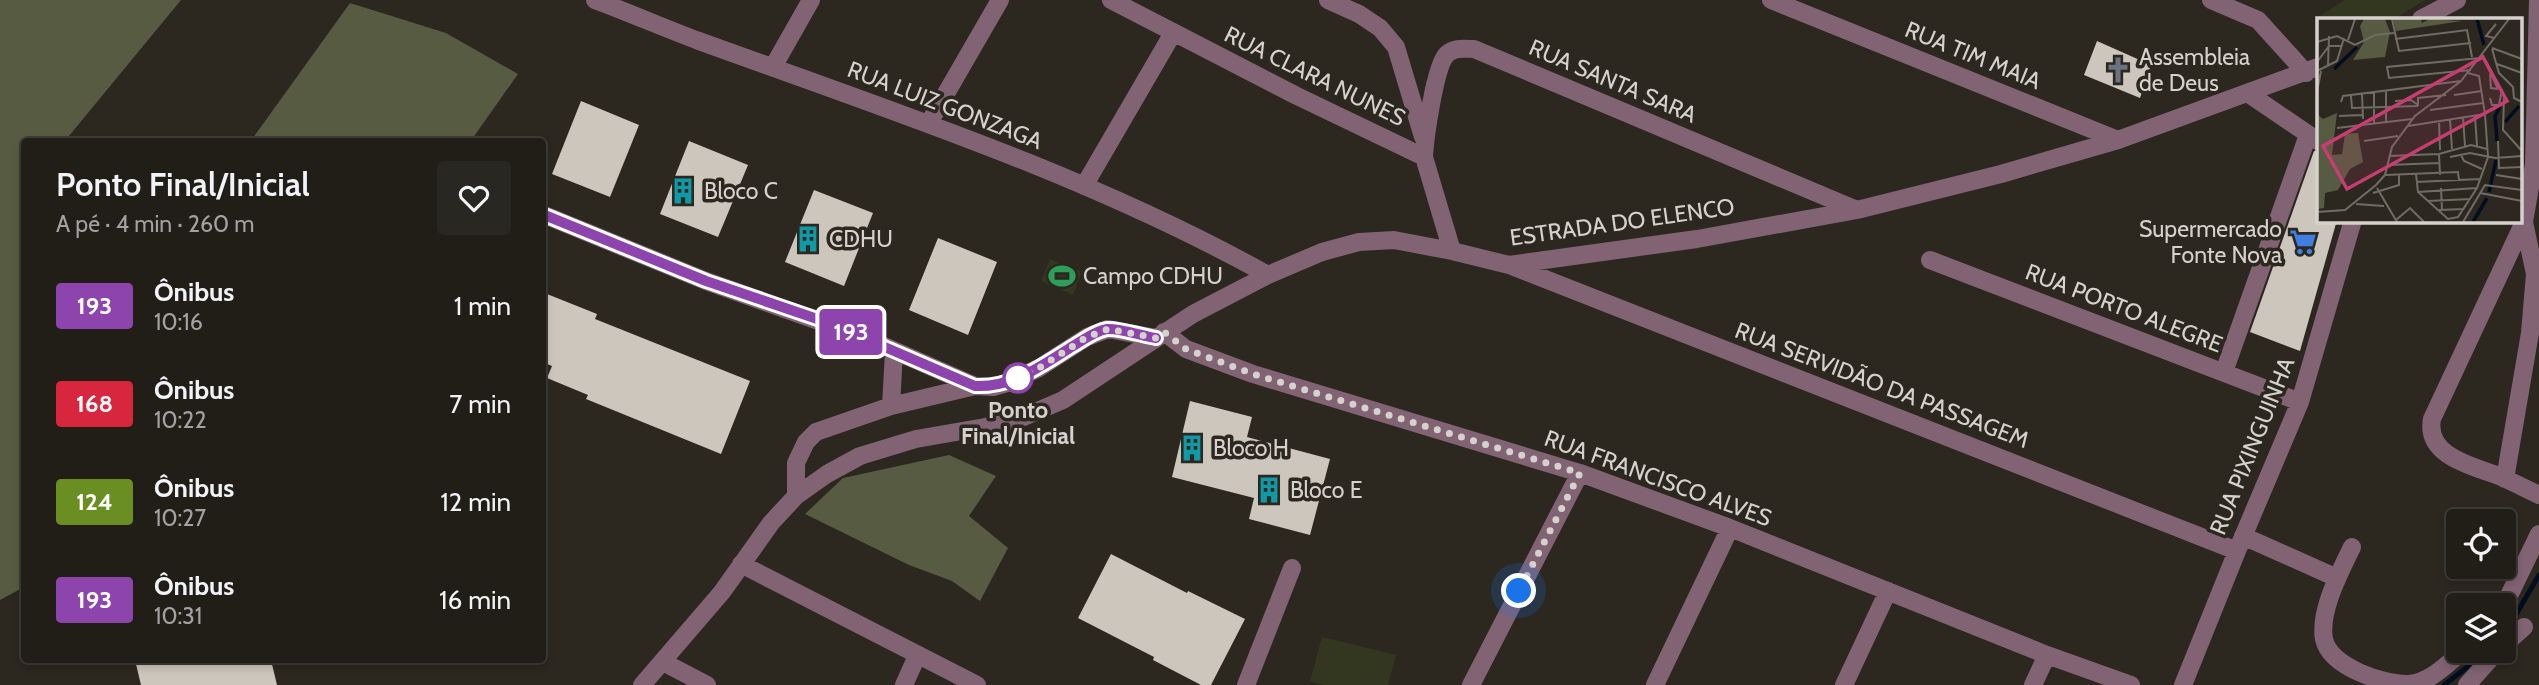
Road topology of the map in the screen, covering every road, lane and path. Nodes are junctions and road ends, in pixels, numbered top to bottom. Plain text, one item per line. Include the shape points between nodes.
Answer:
1 (595, 0) edge
2 (811, 0) edge
3 (1000, 0) edge
4 (1111, 0) edge
5 (1328, 0) edge
6 (1771, 0) edge
7 (2211, 0) edge
8 (2457, 0) edge
9 (2538, 0) edge
10 (2423, 18) edge
11 (1173, 33) junction
12 (773, 67) junction
13 (2312, 70) edge
14 (2249, 94) junction
15 (929, 123) junction
16 (2313, 138) edge
17 (2118, 140) junction
18 (1424, 149) junction
19 (1084, 186) junction
20 (1857, 210) junction
21 (546, 216) edge
22 (2352, 222) edge
23 (2524, 222) junction
24 (1452, 251) junction
25 (1930, 260) dead end
26 (1509, 265) junction
27 (1268, 275) junction
28 (1160, 335) junction
29 (894, 352) junction
30 (2224, 372) junction
31 (975, 386) junction
32 (2300, 402) junction
33 (891, 406) junction
34 (1580, 473) junction
35 (2505, 478) junction
36 (2539, 495) edge
37 (796, 496) junction
38 (1730, 528) junction
39 (2539, 534) edge
40 (2240, 543) junction
41 (2351, 547) dead end
42 (741, 564) junction
43 (1292, 568) dead end
44 (2337, 578) junction
45 (1888, 591) junction
46 (2510, 593) edge
47 (2524, 627) dead end
48 (2516, 634) edge
49 (2047, 655) junction
50 (917, 656) junction
51 (663, 662) junction
52 (2449, 663) edge
53 (2486, 663) edge
54 (642, 685) edge
55 (707, 685) edge
56 (904, 685) edge
57 (977, 685) edge
58 (1246, 685) edge
59 (1471, 685) edge
60 (1655, 685) edge
61 (1844, 685) edge
62 (2033, 685) edge
63 (2131, 685) edge
64 (2183, 685) edge
65 (2467, 685) edge

1 - 12 street, RUA LUIZ GONZAGA
2 - 12 street
3 - 15 street
4 - 11 street, RUA CLARA NUNES
5 - 18 street via 1380,27 1396,47
6 - 17 street, RUA TIM MAIA
7 - 13 street via 2258,20
8 - 10 street
9 - 23 street via 2534,164
11 - 18 street, RUA CLARA NUNES
11 - 19 street
12 - 15 street, RUA LUIZ GONZAGA
13 - 14 street, ESTRADA DO ELENCO
14 - 16 street
14 - 17 street, ESTRADA DO ELENCO
15 - 19 street, RUA LUIZ GONZAGA
16 - 30 street
17 - 20 street, ESTRADA DO ELENCO
18 - 20 street, RUA SANTA SARA via 1440,65 1458,48 1474,49
18 - 24 street
19 - 27 street, RUA LUIZ GONZAGA via 1165,220
20 - 26 street, ESTRADA DO ELENCO via 1697,239
21 - 29 street
22 - 32 street, RUA PIXINGUINHA
23 - 35 street via 2535,274 2530,333
23 - 35 street via 2430,431 2449,457
24 - 26 street, ESTRADA DO ELENCO
24 - 27 street, ESTRADA DO ELENCO via 1394,240 1359,242
25 - 30 street, RUA PORTO ALEGRE
26 - 40 street, RUA SERVIDÃO DA PASSAGEM
27 - 28 street, ESTRADA DO ELENCO
28 - 31 street via 1108,329 1007,383
28 - 34 street, RUA FRANCISCO ALVES via 1253,374
28 - 37 street, ESTRADA DO ELENCO via 1063,400 1018,419 916,439 860,456
29 - 31 street
29 - 33 street
30 - 32 street, RUA PORTO ALEGRE
31 - 33 street
32 - 40 street, RUA PIXINGUINHA
33 - 37 street via 816,432 796,463
34 - 38 street, RUA FRANCISCO ALVES
34 - 59 street
35 - 36 street
37 - 42 street, ESTRADA DO ELENCO
38 - 45 street, RUA FRANCISCO ALVES
38 - 60 street
39 - 46 street
40 - 44 street, RUA SERVIDÃO DA PASSAGEM
40 - 64 street, RUA PIXINGUINHA
41 - 44 street
42 - 50 street
42 - 51 street, ESTRADA DO ELENCO
43 - 58 street
44 - 52 street via 2324,639 2344,666 2370,678 2408,685 2432,677
45 - 49 street, RUA FRANCISCO ALVES
45 - 61 street
47 - 48 street
49 - 62 street
49 - 63 street, RUA FRANCISCO ALVES
50 - 56 street
50 - 57 street
51 - 54 street, ESTRADA DO ELENCO
51 - 55 street
53 - 65 street

